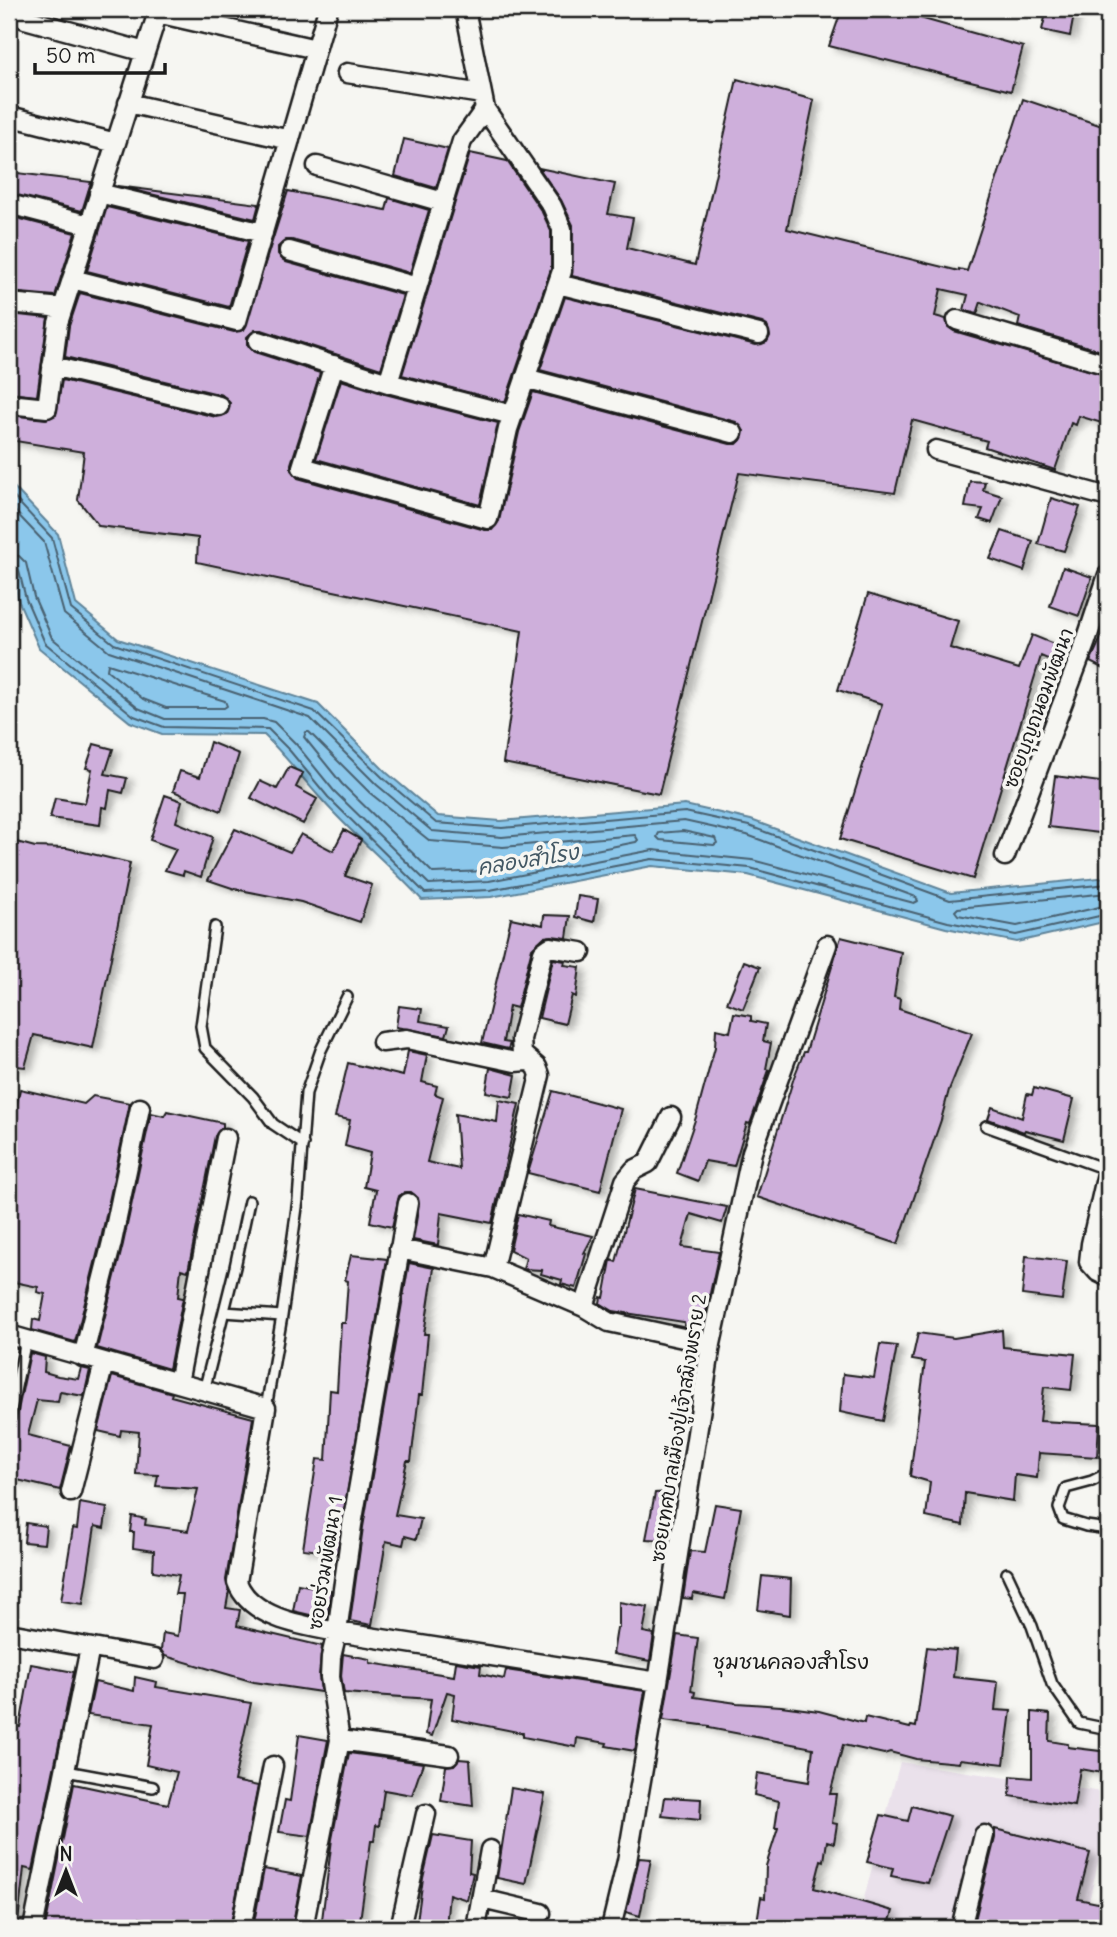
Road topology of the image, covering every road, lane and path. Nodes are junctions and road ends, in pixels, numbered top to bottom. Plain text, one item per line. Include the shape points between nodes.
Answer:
1 (328, 9) edge
2 (465, 9) edge
3 (158, 11) edge
4 (26, 19) dead end
5 (316, 49) junction
6 (145, 52) junction
7 (347, 73) dead end
8 (483, 101) junction
9 (128, 103) junction
10 (9, 116) edge
11 (290, 140) junction
12 (116, 143) junction
13 (317, 166) dead end
14 (99, 193) junction
15 (443, 202) junction
16 (9, 204) edge
17 (89, 225) junction
18 (263, 233) junction
19 (289, 251) dead end
20 (72, 279) junction
21 (558, 284) junction
22 (417, 287) junction
23 (9, 303) edge
24 (62, 308) junction
25 (957, 320) dead end
26 (759, 334) dead end
27 (258, 341) dead end
28 (1108, 365) edge
29 (52, 366) junction
30 (334, 366) junction
31 (525, 378) junction
32 (388, 383) junction
33 (9, 404) edge
34 (219, 406) dead end
35 (512, 415) junction
36 (733, 433) dead end
37 (936, 450) dead end
38 (1108, 497) edge
39 (1108, 575) edge
40 (1006, 856) dead end
41 (215, 927) dead end
42 (827, 945) dead end
43 (581, 952) dead end
44 (347, 998) dead end
45 (382, 1042) dead end
46 (527, 1061) junction
47 (140, 1108) dead end
48 (671, 1118) dead end
49 (986, 1126) dead end
50 (226, 1138) dead end
51 (303, 1144) junction
52 (1108, 1169) edge
53 (249, 1201) dead end
54 (408, 1203) dead end
55 (399, 1249) junction
56 (492, 1268) junction
57 (1108, 1277) edge
58 (584, 1307) junction
59 (224, 1312) junction
60 (282, 1316) junction
61 (17, 1338) edge
62 (711, 1343) junction
63 (83, 1357) junction
64 (104, 1363) junction
65 (178, 1383) junction
66 (204, 1391) junction
67 (266, 1408) junction
68 (9, 1419) edge
69 (1108, 1473) edge
70 (71, 1492) dead end
71 (1108, 1529) edge
72 (1007, 1573) dead end
73 (337, 1632) junction
74 (9, 1633) edge
75 (89, 1656) junction
76 (154, 1659) dead end
77 (658, 1682) junction
78 (1108, 1729) edge
79 (340, 1740) junction
80 (449, 1755) dead end
81 (273, 1766) dead end
82 (66, 1771) junction
83 (153, 1787) dead end
84 (426, 1814) dead end
85 (984, 1835) dead end
86 (490, 1850) dead end
87 (482, 1899) junction
88 (541, 1913) dead end
89 (33, 1928) edge
90 (241, 1928) edge
91 (303, 1928) edge
92 (400, 1928) edge
93 (475, 1928) edge
94 (611, 1928) edge
95 (961, 1928) edge

1 - 5 street
2 - 8 street
3 - 5 street
3 - 6 street
4 - 6 street
5 - 11 street
6 - 9 street
7 - 8 street
8 - 15 street via 462,141
8 - 21 street via 552,206 562,229
9 - 11 street
9 - 12 street
10 - 12 street
11 - 18 street
12 - 14 street
13 - 15 street
14 - 17 street
14 - 18 street
15 - 22 street
16 - 17 street
17 - 20 street
18 - 20 street via 237,321
19 - 22 street
20 - 24 street
21 - 26 street
21 - 31 street
22 - 32 street
23 - 24 street
24 - 29 street
25 - 28 street
27 - 30 street
29 - 33 street via 47,408
29 - 34 street
30 - 32 street
30 - 35 street via 302,467 488,519
31 - 35 street
31 - 36 street
32 - 35 street
37 - 38 street
39 - 40 street, ซอยบุญถนอมพัฒนา
41 - 51 lane via 201,1026 205,1048 273,1124
42 - 62 street, ซอยเทศบาลเมืองปู่เจ้าสมิงพราย 2 via 752,1152
43 - 46 street via 550,947 544,952 520,1039
44 - 51 lane via 306,1093
45 - 46 street via 407,1039
46 - 56 street via 540,1075
47 - 63 street
48 - 58 street via 648,1163 625,1181
49 - 52 lane
50 - 65 street
51 - 60 lane
52 - 57 street via 1089,1262
53 - 59 lane
54 - 55 street, ซอยร่วมพัฒนา 1
55 - 56 street
55 - 73 street, ซอยร่วมพัฒนา 1
56 - 58 street
58 - 62 street via 609,1322
59 - 60 lane
59 - 66 lane
60 - 67 lane
61 - 63 street
61 - 68 lane
62 - 77 street, ซอยเทศบาลเมืองปู่เจ้าสมิงพราย 2
63 - 64 street
64 - 65 street
64 - 70 street
65 - 66 street
66 - 67 street
67 - 73 street via 237,1582 254,1605 291,1623
69 - 71 lane via 1066,1488 1059,1508 1063,1519
72 - 78 lane via 1065,1706 1079,1723
73 - 77 street
73 - 79 street, ซอยร่วมพัฒนา 1 via 330,1677
74 - 75 street
75 - 76 street
75 - 82 street
77 - 94 street, ซอยเทศบาลเมืองปู่เจ้าสมิงพราย 2
79 - 80 street
79 - 91 street, ซอยร่วมพัฒนา 1
81 - 90 street
82 - 83 lane
82 - 89 street
84 - 92 street
85 - 95 street
86 - 87 street
87 - 88 street
87 - 93 street

